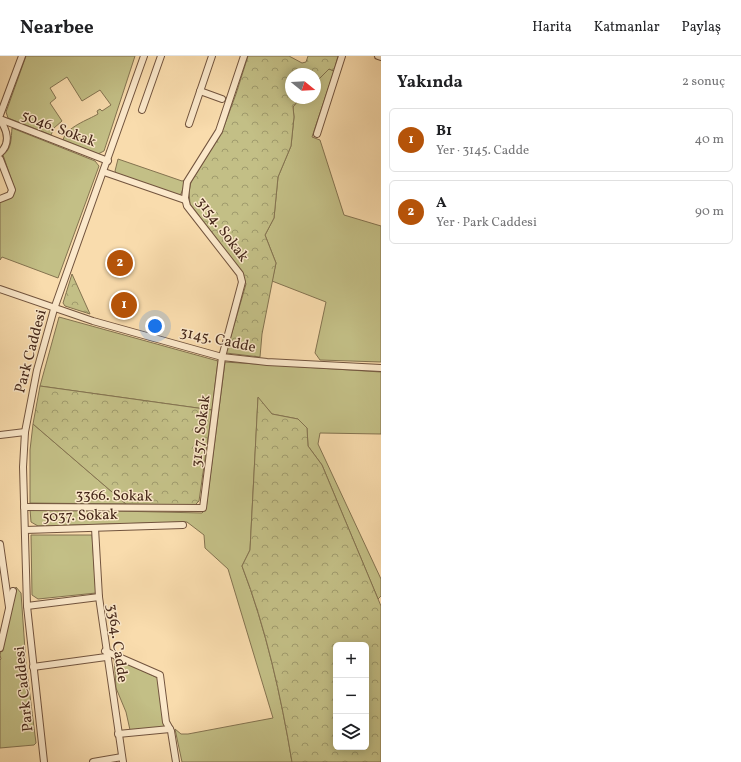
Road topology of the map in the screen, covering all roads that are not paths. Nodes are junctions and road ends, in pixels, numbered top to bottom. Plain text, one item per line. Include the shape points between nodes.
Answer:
1 (22, 56) edge
2 (144, 56) edge
3 (161, 56) edge
4 (212, 56) edge
5 (244, 56) edge
6 (342, 56) edge
7 (200, 92) junction
8 (222, 99) dead end
9 (142, 110) dead end
10 (0, 115) edge
11 (0, 119) edge
12 (189, 124) dead end
13 (317, 134) dead end
14 (0, 153) edge
15 (0, 159) edge
16 (108, 161) junction
17 (104, 172) junction
18 (0, 200) edge
19 (185, 200) junction
20 (0, 289) edge
21 (54, 309) junction
22 (222, 356) junction
23 (381, 368) edge
24 (25, 432) junction
25 (0, 435) edge
26 (24, 507) junction
27 (203, 508) joint
28 (183, 525) dead end
29 (95, 528) junction
30 (25, 530) junction
31 (0, 544) edge
32 (13, 591) dead end
33 (99, 597) junction
34 (27, 606) junction
35 (9, 607) junction
36 (0, 648) edge
37 (106, 654) junction
38 (33, 667) junction
39 (170, 729) junction
40 (118, 734) junction
41 (122, 760) edge
42 (44, 762) edge
43 (93, 762) edge
44 (176, 762) edge

1 - 10 street
2 - 16 street, Park Caddesi
3 - 9 street
4 - 7 street
5 - 19 street, 3154. Sokak via 223,122 189,178
6 - 13 street
7 - 8 street
7 - 12 street
11 - 14 street via 7,132 6,145
11 - 16 street, 5046. Sokak
15 - 18 street via 12,190 10,195
16 - 17 street, Park Caddesi
17 - 19 street
17 - 21 street, Park Caddesi
19 - 22 street, 3154. Sokak via 242,278 242,288
20 - 21 street, 3145. Cadde
21 - 22 street, 3145. Cadde
21 - 24 street, Park Caddesi via 37,370
22 - 23 street, 3145. Cadde via 267,362
22 - 27 street, 3157. Sokak
24 - 25 street
24 - 26 street, Park Caddesi
26 - 27 street, 3366. Sokak
26 - 30 street, Park Caddesi
28 - 29 street, 5037. Sokak
29 - 30 street, 5037. Sokak
29 - 33 street, 3364. Cadde
30 - 34 street, Park Caddesi
31 - 35 street
32 - 35 street
33 - 34 street
33 - 37 street, 3364. Cadde
34 - 38 street, Park Caddesi
35 - 36 street
37 - 38 street
37 - 39 street via 160,675 166,722
37 - 40 street, 3364. Cadde
38 - 42 street, Park Caddesi
39 - 40 street
39 - 44 street
40 - 41 street, 3364. Cadde
41 - 43 street

